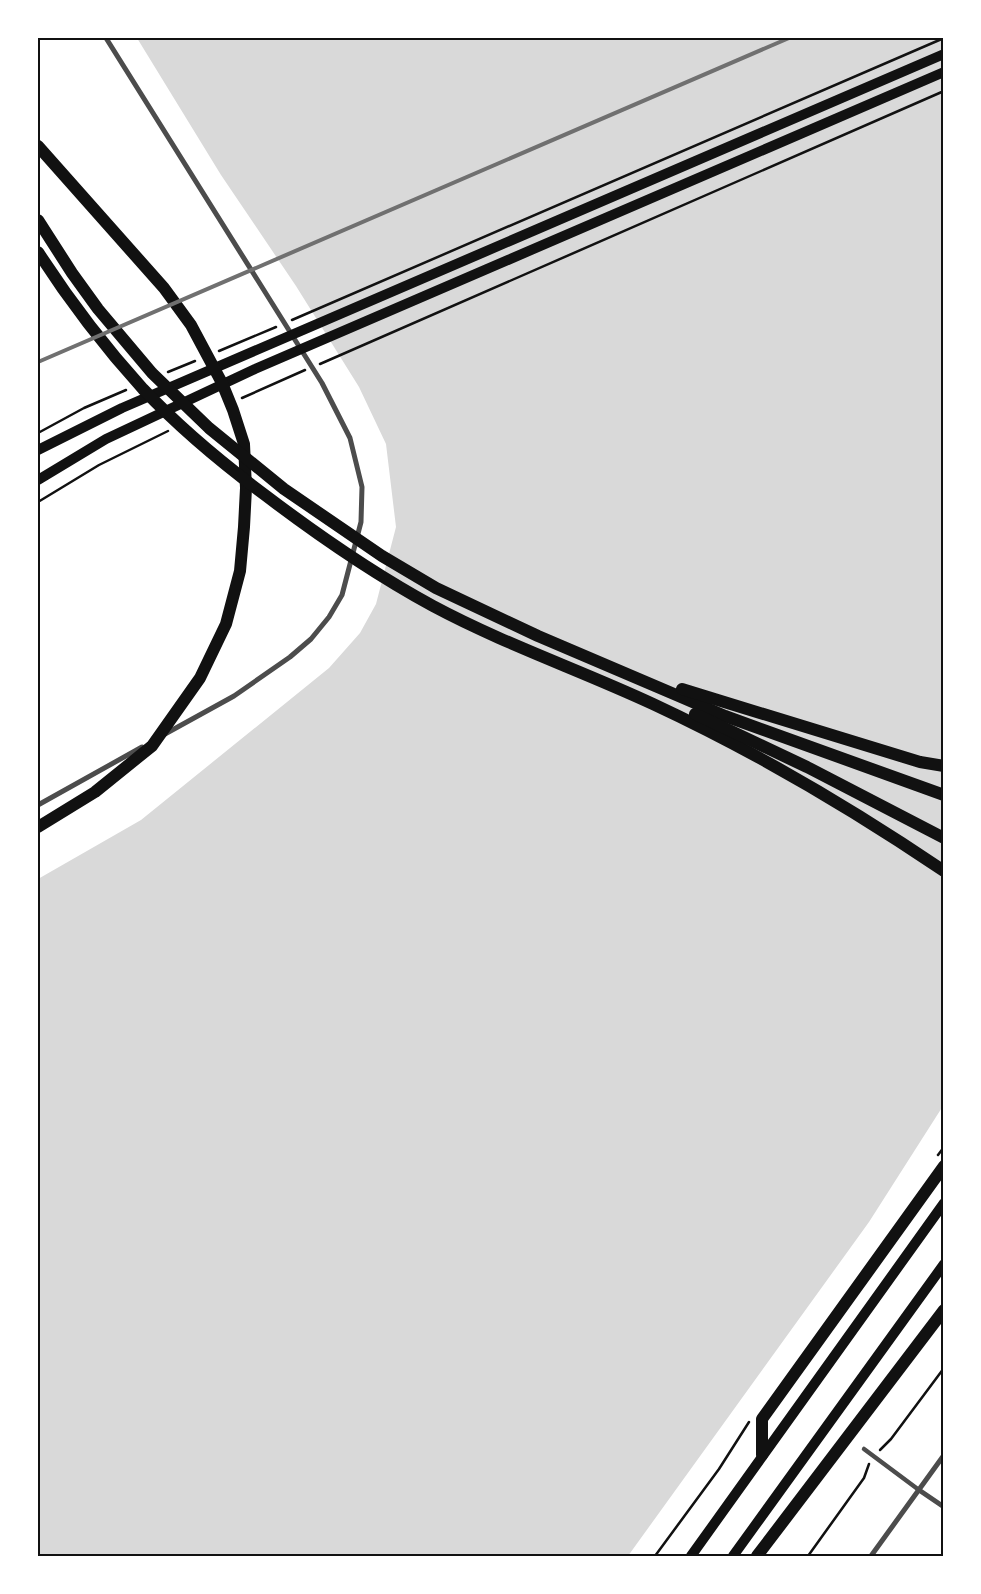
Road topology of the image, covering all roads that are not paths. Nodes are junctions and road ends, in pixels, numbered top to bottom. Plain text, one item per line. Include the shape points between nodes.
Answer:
1 (106, 38) edge
2 (944, 54) edge
3 (944, 72) edge
4 (38, 146) edge
5 (38, 220) edge
6 (38, 252) edge
7 (38, 450) edge
8 (38, 480) edge
9 (609, 665) junction
10 (598, 679) junction
11 (944, 766) edge
12 (944, 795) edge
13 (38, 805) edge
14 (38, 827) edge
15 (944, 838) edge
16 (944, 871) edge
17 (944, 1166) edge
18 (944, 1202) edge
19 (944, 1264) edge
20 (944, 1310) edge
21 (864, 1449) dead end
22 (762, 1455) junction
23 (944, 1455) edge
24 (918, 1490) junction
25 (944, 1506) edge
26 (691, 1556) edge
27 (733, 1556) edge
28 (757, 1556) edge
29 (871, 1556) edge

1 - 13 street via 322,383 350,438 362,488 361,522 342,595 311,639 234,696
2 - 7 main road via 122,408
3 - 8 main road via 255,369 106,439
4 - 14 highway via 164,288 191,325 233,410 244,444 246,488 240,571 226,624 200,678 152,746 95,792
5 - 9 highway via 98,309 152,373 209,428 284,489 382,556 436,588
6 - 10 highway via 86,320 145,390 196,440 277,504 387,580 435,607
9 - 11 highway via 892,754
9 - 12 highway via 725,716
10 - 15 highway via 650,695 743,736
10 - 16 highway via 727,739
17 - 22 highway via 762,1419
18 - 22 main road
19 - 27 main road
20 - 28 highway
21 - 24 street
22 - 26 main road
23 - 24 street
24 - 25 street
24 - 29 street

